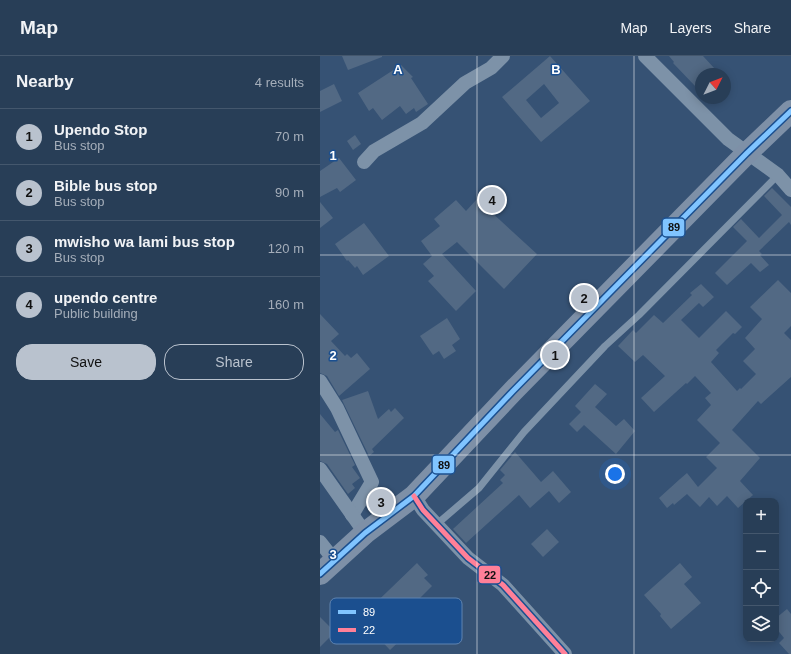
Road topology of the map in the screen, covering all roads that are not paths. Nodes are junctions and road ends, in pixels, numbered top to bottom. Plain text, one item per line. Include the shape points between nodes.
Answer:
1 (504, 56) edge
2 (645, 56) edge
3 (791, 111) edge
4 (747, 153) junction
5 (364, 162) dead end
6 (778, 175) junction
7 (791, 190) edge
8 (320, 381) edge
9 (320, 469) edge
10 (414, 496) junction
11 (352, 515) junction
12 (437, 524) junction
13 (365, 533) junction
14 (320, 542) edge
15 (328, 568) edge
16 (565, 654) edge

1 - 5 street via 491,68 465,83 422,123 374,151
2 - 4 street via 728,139
3 - 4 highway
4 - 6 street
4 - 10 highway via 513,391
6 - 7 street
6 - 12 lane via 589,363 524,432 479,488
8 - 11 street via 337,408 372,482
9 - 11 street
10 - 12 street
10 - 13 highway
11 - 13 street
12 - 16 street via 468,558 503,585
13 - 15 highway
14 - 15 street

